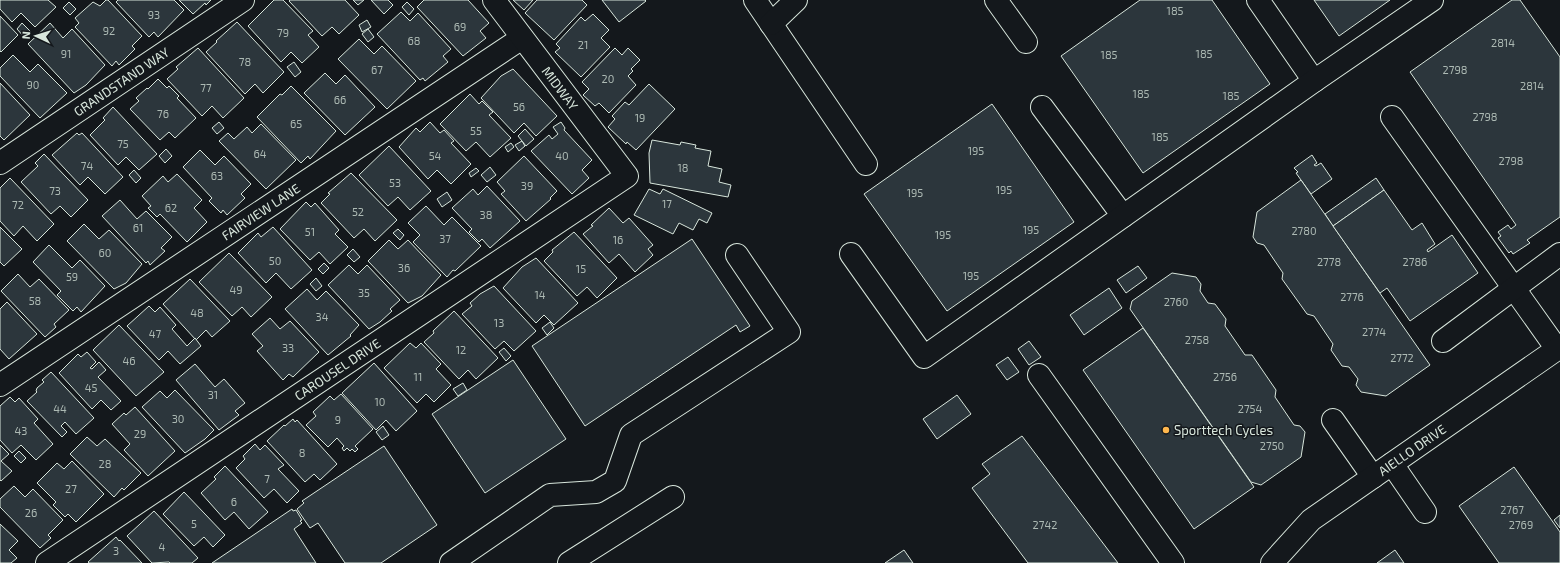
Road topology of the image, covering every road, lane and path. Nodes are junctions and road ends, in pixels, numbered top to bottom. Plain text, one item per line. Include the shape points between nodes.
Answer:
1 (243, 0) edge
2 (494, 0) edge
3 (755, 0) edge
4 (796, 0) edge
5 (996, 0) edge
6 (1258, 0) edge
7 (1432, 0) edge
8 (771, 24) junction
9 (522, 38) junction
10 (1026, 42) dead end
11 (1314, 81) junction
12 (1042, 107) dead end
13 (1392, 117) dead end
14 (0, 163) edge
15 (866, 164) dead end
16 (627, 176) joint
17 (1123, 216) junction
18 (851, 254) dead end
19 (1560, 254) edge
20 (737, 255) dead end
21 (1514, 288) junction
22 (1443, 341) dead end
23 (1558, 348) edge
24 (1039, 375) dead end
25 (0, 385) edge
26 (1333, 420) dead end
27 (1392, 464) junction
28 (1373, 477) junction
29 (673, 497) dead end
30 (1425, 512) dead end
31 (47, 563) edge
32 (451, 563) edge
33 (569, 563) edge
34 (1173, 563) edge
35 (1272, 563) edge

1 - 14 street, GRANDSTAND WAY
2 - 9 street, MIDWAY
3 - 8 street
4 - 8 street
5 - 10 street
6 - 11 street
7 - 11 street
8 - 15 street
9 - 16 street, MIDWAY
9 - 25 street, FAIRVIEW LANE
11 - 17 street
12 - 17 street
13 - 21 street
16 - 31 street, CAROUSEL DRIVE
17 - 18 street via 924,357
19 - 21 street
20 - 32 street via 789,332 631,435 615,481 596,492 550,495
21 - 22 street
21 - 23 street
23 - 27 street, AIELLO DRIVE
24 - 34 street
26 - 28 street
27 - 28 street, AIELLO DRIVE
27 - 30 street
28 - 35 street, AIELLO DRIVE via 1312,520
29 - 33 street

